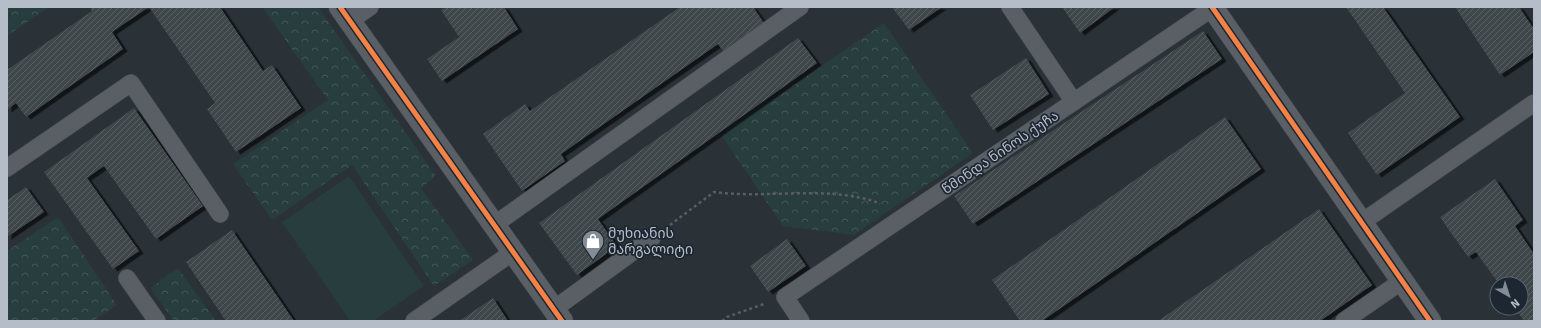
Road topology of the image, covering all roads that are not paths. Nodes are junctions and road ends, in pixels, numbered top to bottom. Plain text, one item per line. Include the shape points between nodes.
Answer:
1 (370, 7) edge
2 (800, 7) edge
3 (1010, 7) edge
4 (1213, 7) edge
5 (345, 14) edge
6 (1074, 102) junction
7 (1534, 103) edge
8 (7, 168) edge
9 (220, 214) dead end
10 (1362, 222) junction
11 (494, 225) junction
12 (652, 238) road end
13 (513, 252) junction
14 (127, 278) dead end
15 (1402, 281) junction
16 (558, 315) edge
17 (157, 321) edge
18 (414, 321) edge
19 (802, 321) edge
20 (1344, 321) edge
21 (1430, 321) edge

1 - 5 lane
2 - 11 lane
3 - 6 lane
4 - 6 lane, წმინდა ნინოს ქუჩა
4 - 10 street
5 - 11 street
6 - 19 lane, წმინდა ნინოს ქუჩა via 785,297
7 - 10 lane
8 - 9 lane via 132,83
10 - 15 street
11 - 13 street
12 - 16 lane
13 - 16 street
13 - 18 lane
14 - 17 lane
15 - 20 lane
15 - 21 street

